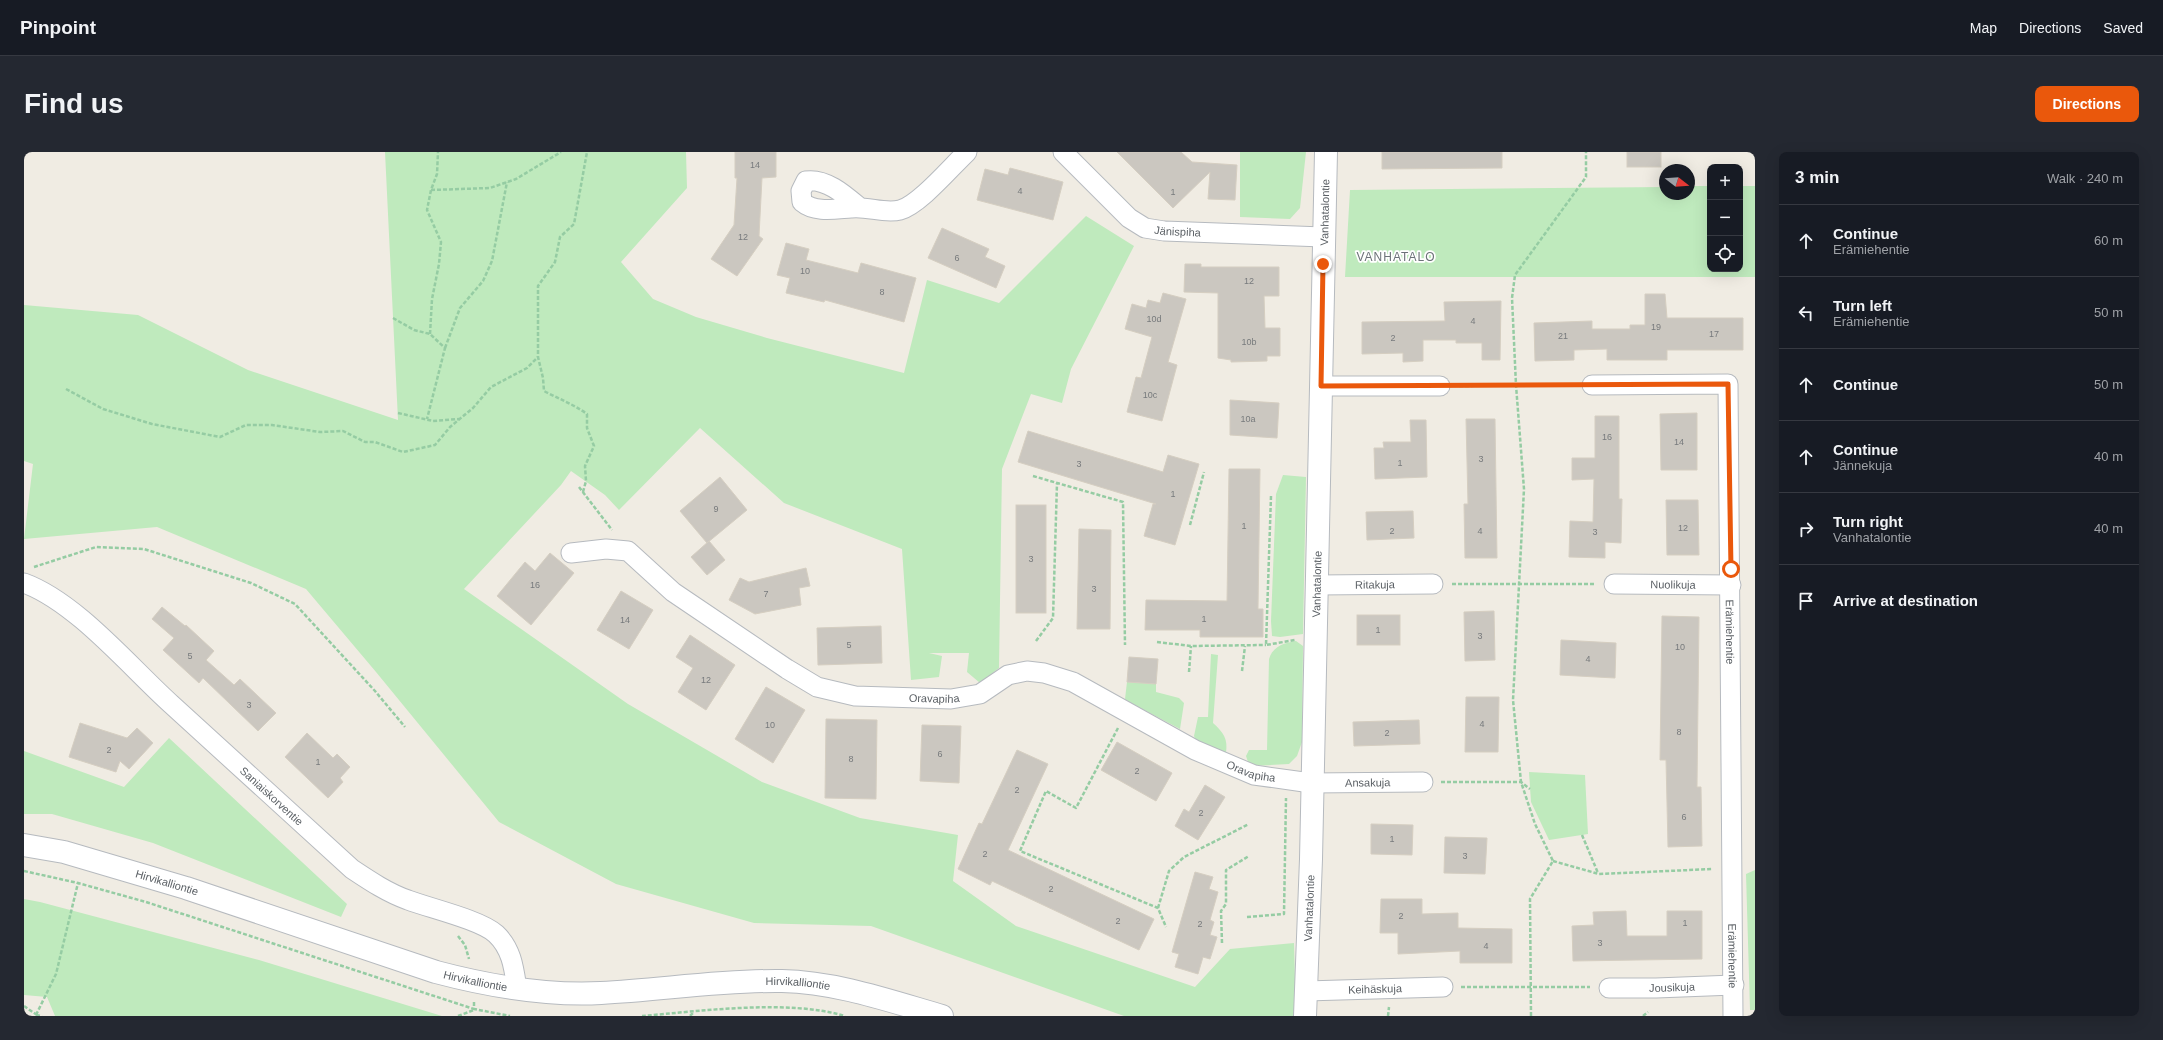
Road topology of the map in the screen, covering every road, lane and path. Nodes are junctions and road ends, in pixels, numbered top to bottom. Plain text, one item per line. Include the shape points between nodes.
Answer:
1 (438, 152) edge
2 (561, 152) edge
3 (588, 152) edge
4 (967, 152) edge
5 (1063, 152) edge
6 (1326, 152) edge
7 (1586, 152) edge
8 (507, 182) junction
9 (431, 190) junction
10 (859, 207) dead end
11 (1323, 237) junction
12 (393, 318) dead end
13 (430, 334) junction
14 (444, 348) junction
15 (538, 357) junction
16 (1516, 385) junction
17 (1592, 385) joint
18 (1321, 386) junction
19 (1440, 386) joint
20 (66, 389) dead end
21 (398, 413) dead end
22 (427, 419) junction
23 (460, 419) junction
24 (1204, 472) dead end
25 (1033, 476) dead end
26 (1057, 484) junction
27 (579, 487) dead end
28 (583, 492) junction
29 (1271, 496) dead end
30 (1190, 525) dead end
31 (628, 551) junction
32 (571, 553) dead end
33 (27, 575) edge
34 (1433, 584) joint
35 (1518, 584) junction
36 (1614, 584) joint
37 (1317, 585) junction
38 (1731, 585) junction
39 (1315, 636) junction
40 (1036, 641) dead end
41 (1157, 642) dead end
42 (1125, 645) dead end
43 (1266, 645) junction
44 (1191, 646) junction
45 (1245, 646) junction
46 (1242, 671) dead end
47 (1189, 672) dead end
48 (1127, 712) junction
49 (405, 727) dead end
50 (1286, 780) junction
51 (1424, 782) joint
52 (1521, 782) junction
53 (1311, 783) junction
54 (1530, 789) dead end
55 (1249, 824) dead end
56 (1582, 835) dead end
57 (24, 845) edge
58 (1249, 856) dead end
59 (1554, 861) junction
60 (1732, 868) junction
61 (24, 871) edge
62 (1599, 874) junction
63 (78, 883) junction
64 (1158, 908) junction
65 (458, 917) junction
66 (1247, 917) dead end
67 (1166, 927) dead end
68 (1222, 944) dead end
69 (472, 982) junction
70 (1734, 985) junction
71 (1443, 987) joint
72 (1531, 987) junction
73 (1609, 988) joint
74 (517, 989) junction
75 (1306, 991) junction
76 (24, 1006) edge
77 (694, 1011) junction
78 (1648, 1012) dead end
79 (37, 1015) edge
80 (42, 1016) edge
81 (458, 1016) edge
82 (642, 1016) edge
83 (690, 1016) edge
84 (845, 1016) edge
85 (942, 1016) edge
86 (1305, 1016) edge
87 (1531, 1016) edge
88 (1643, 1016) edge
89 (1733, 1016) edge

1 - 9 path via 437,174
2 - 8 path via 543,165
3 - 15 path via 574,224 560,238 555,262 538,286
4 - 10 street via 913,204 900,210 880,211
5 - 11 street, Jänispiha via 1129,218 1145,228 1164,231
6 - 11 street, Vanhatalontie
7 - 16 path via 1586,177 1515,275 1512,298
8 - 9 path via 490,188
8 - 14 path via 492,261 483,281 460,308
9 - 13 path via 427,210 442,242 432,299
11 - 18 street, Vanhatalontie
12 - 13 path via 414,330
13 - 14 path
14 - 22 path
15 - 23 path via 527,368 491,387
15 - 28 path via 544,391 573,404 587,414 587,428 594,446 585,466 586,481
16 - 17 path
16 - 19 path
16 - 35 path via 1524,489
17 - 38 street, Erämiehentie via 1728,384
18 - 19 street
18 - 37 street, Vanhatalontie
20 - 23 path via 103,409 152,424 220,437 246,425 272,425 320,432 343,431 364,442 375,442 403,452 435,445
21 - 22 path
22 - 23 path
24 - 30 path
25 - 26 path
26 - 40 path via 1053,618
26 - 42 path via 1123,502 1126,566
27 - 28 path
28 - 31 path
29 - 43 path
31 - 32 street via 606,549
31 - 48 street, Oravapiha via 673,592 817,687 855,696 951,699 980,694 1008,675 1027,671 1044,673 1073,682
33 - 49 path via 96,547 144,549 251,583 295,604
33 - 65 street, Saniaiskorventie via 38,588 72,610 352,869 407,900
34 - 35 path
34 - 37 street, Ritakuja
35 - 36 path
35 - 52 path via 1513,700
36 - 38 street, Nuolikuja
37 - 39 street, Vanhatalontie
38 - 60 street, Erämiehentie
39 - 43 path
39 - 53 street, Vanhatalontie
41 - 44 path
43 - 45 path
44 - 45 path
44 - 47 path
45 - 46 path
48 - 50 street, Oravapiha via 1195,750 1254,775
48 - 64 path via 1076,808 1046,791 1020,851
50 - 53 street, Oravapiha
50 - 66 path via 1284,914
51 - 52 path
51 - 53 street, Ansakuja
52 - 54 path
52 - 59 path via 1534,824
53 - 75 street, Vanhatalontie
55 - 64 path via 1184,857 1169,871
56 - 62 path
57 - 69 street, Hirvikalliontie via 64,852 186,888
58 - 68 path via 1226,870 1226,904 1221,911
59 - 62 path
59 - 72 path via 1530,899
60 - 62 path
60 - 70 street, Erämiehentie
61 - 63 path
63 - 79 path via 56,974
63 - 81 path via 146,902 474,1009
64 - 67 path
65 - 69 path via 458,937 465,945
65 - 74 street, Saniaiskorventie via 496,934 509,950
69 - 74 street, Hirvikalliontie
70 - 73 street, Jousikuja
70 - 89 street, Erämiehentie
71 - 72 path
71 - 75 street, Keihäskuja
72 - 73 path
72 - 87 path
74 - 85 street, Hirvikalliontie via 599,993 753,981 784,981 851,991
75 - 86 street, Vanhatalontie
76 - 79 path
77 - 82 path
77 - 83 path
77 - 84 path via 781,1008 827,1011
78 - 88 path
79 - 80 path

